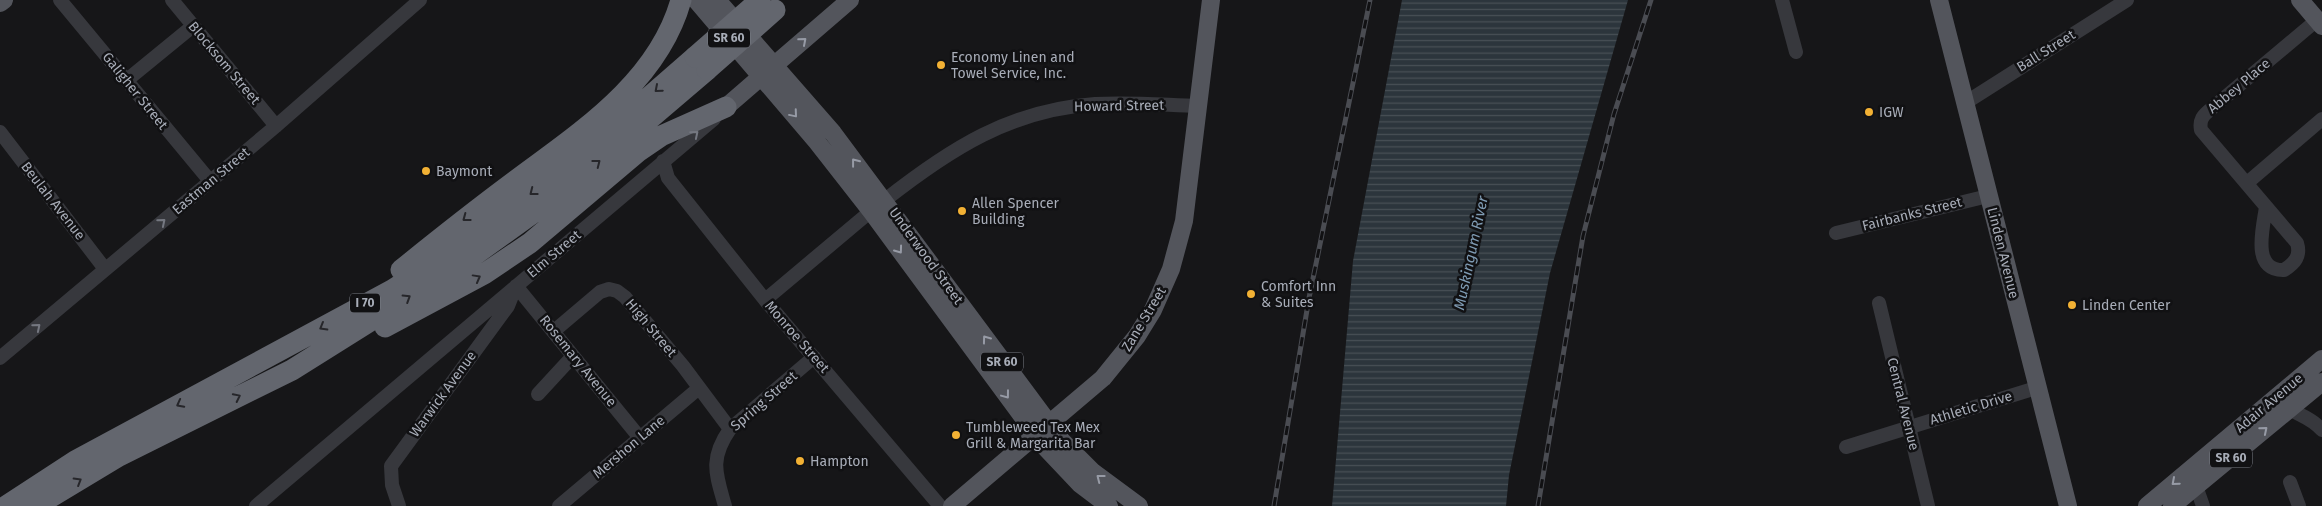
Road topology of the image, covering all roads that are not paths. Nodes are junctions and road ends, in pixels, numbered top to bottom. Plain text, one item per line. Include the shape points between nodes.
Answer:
1 (4, 0) edge
2 (60, 0) edge
3 (172, 0) edge
4 (420, 0) edge
5 (681, 0) edge
6 (696, 0) edge
7 (717, 0) edge
8 (850, 0) edge
9 (1211, 0) edge
10 (1782, 0) edge
11 (1938, 0) edge
12 (2127, 0) edge
13 (2300, 0) edge
14 (0, 3) edge
15 (774, 3) edge
16 (2320, 23) edge
17 (193, 26) junction
18 (1796, 52) dead end
19 (701, 64) junction
20 (769, 71) junction
21 (126, 80) junction
22 (1965, 102) junction
23 (726, 106) junction
24 (1198, 106) junction
25 (2322, 119) edge
26 (276, 126) junction
27 (0, 132) edge
28 (663, 161) junction
29 (210, 181) junction
30 (2247, 183) junction
31 (1988, 196) junction
32 (878, 205) junction
33 (2266, 207) dead end
34 (1836, 233) dead end
35 (105, 270) junction
36 (516, 286) junction
37 (764, 300) junction
38 (1879, 303) dead end
39 (353, 309) junction
40 (554, 331) junction
41 (573, 356) junction
42 (814, 357) junction
43 (0, 358) edge
44 (2322, 360) edge
45 (292, 370) junction
46 (2316, 387) edge
47 (700, 388) junction
48 (2038, 388) junction
49 (538, 394) dead end
50 (2277, 396) junction
51 (2289, 410) junction
52 (2318, 425) edge
53 (1908, 427) junction
54 (730, 429) junction
55 (1042, 429) junction
56 (640, 438) junction
57 (1846, 447) dead end
58 (2290, 482) dead end
59 (2196, 486) junction
60 (6, 506) edge
61 (36, 506) edge
62 (256, 506) edge
63 (399, 506) edge
64 (559, 506) edge
65 (725, 506) edge
66 (940, 506) edge
67 (952, 506) edge
68 (1109, 506) edge
69 (1139, 506) edge
70 (1928, 506) edge
71 (2068, 506) edge
72 (2147, 506) edge
73 (2172, 506) edge
74 (2203, 506) edge
75 (2299, 506) edge

1 - 14 main road
2 - 21 street, Galigher Street
3 - 17 street, Blocksom Street
4 - 26 street, Eastman Street
5 -> 39 highway via 650,61 624,94 596,120 455,226
6 - 20 main road, Underwood Street / SR 60
7 - 20 main road, Underwood Street / SR 60
20 -> 8 main road, Elm Street
9 - 24 main road, Zane Street
10 - 18 street
11 - 22 main road, Linden Avenue
12 - 22 street, Ball Street
13 - 16 main road
15 - 19 highway, I 70, bridge
16 - 30 street, Abbey Place via 2202,116 2201,130
17 - 21 street
17 - 26 street, Blocksom Street
19 -> 39 highway, I 70 via 451,252 392,290
45 -> 19 highway, I 70 via 477,253 612,151
20 - 23 main road, Elm Street
20 - 32 main road, Underwood Street / SR 60
21 - 29 street, Galigher Street
22 - 31 main road, Linden Avenue
28 -> 23 street, Elm Street
45 -> 23 highway via 370,335 484,274 530,243 639,151 661,136
24 - 32 street, Howard Street via 1096,104 1030,117 999,127 949,152
24 - 55 main road, Zane Street via 1184,221 1163,290 1141,331 1124,354 1094,387
25 - 30 street
26 - 29 street, Eastman Street
27 - 35 street, Beulah Avenue
28 - 36 street, Elm Street
28 - 37 street, Monroe Street via 668,178
35 -> 29 street, Eastman Street
30 - 33 street, Abbey Place
31 - 34 street, Fairbanks Street
31 - 48 main road, Linden Avenue
32 - 37 street, Howard Street
32 - 55 main road, Underwood Street / SR 60
43 -> 35 street, Eastman Street
36 - 40 street, Rosemary Avenue
36 - 62 street, Elm Street
36 - 63 street, Warwick Avenue via 508,306 391,466 392,485
37 - 42 street, Monroe Street
38 - 53 street, Central Avenue
39 -> 60 highway, I 70 via 75,461
40 - 41 street, Rosemary Avenue
40 - 47 street, High Street via 600,292 617,291
41 - 49 street
41 - 56 street, Rosemary Avenue
42 - 54 street, Spring Street
42 - 66 street, Monroe Street
44 - 50 main road, Adair Avenue / SR 60
61 -> 45 highway, I 70 via 119,456
46 - 51 main road, Adair Avenue / SR 60
46 - 52 street
47 - 54 street, High Street
47 - 56 street, Mershon Lane
48 - 53 street, Athletic Drive
48 - 71 main road, Linden Avenue
50 - 51 street
50 -> 72 main road, Adair Avenue / SR 60
51 - 52 street
59 -> 51 main road, Adair Avenue / SR 60
53 - 57 street, Athletic Drive
53 - 70 street, Central Avenue
54 - 65 street, Spring Street via 716,455 715,471
55 - 67 main road, Zane Street
55 - 68 main road, Underwood Street / SR 60 via 1061,466
69 -> 55 main road, Underwood Street / SR 60
56 - 64 street, Mershon Lane
58 - 75 street
59 - 73 main road, Adair Avenue / SR 60
59 - 74 street

